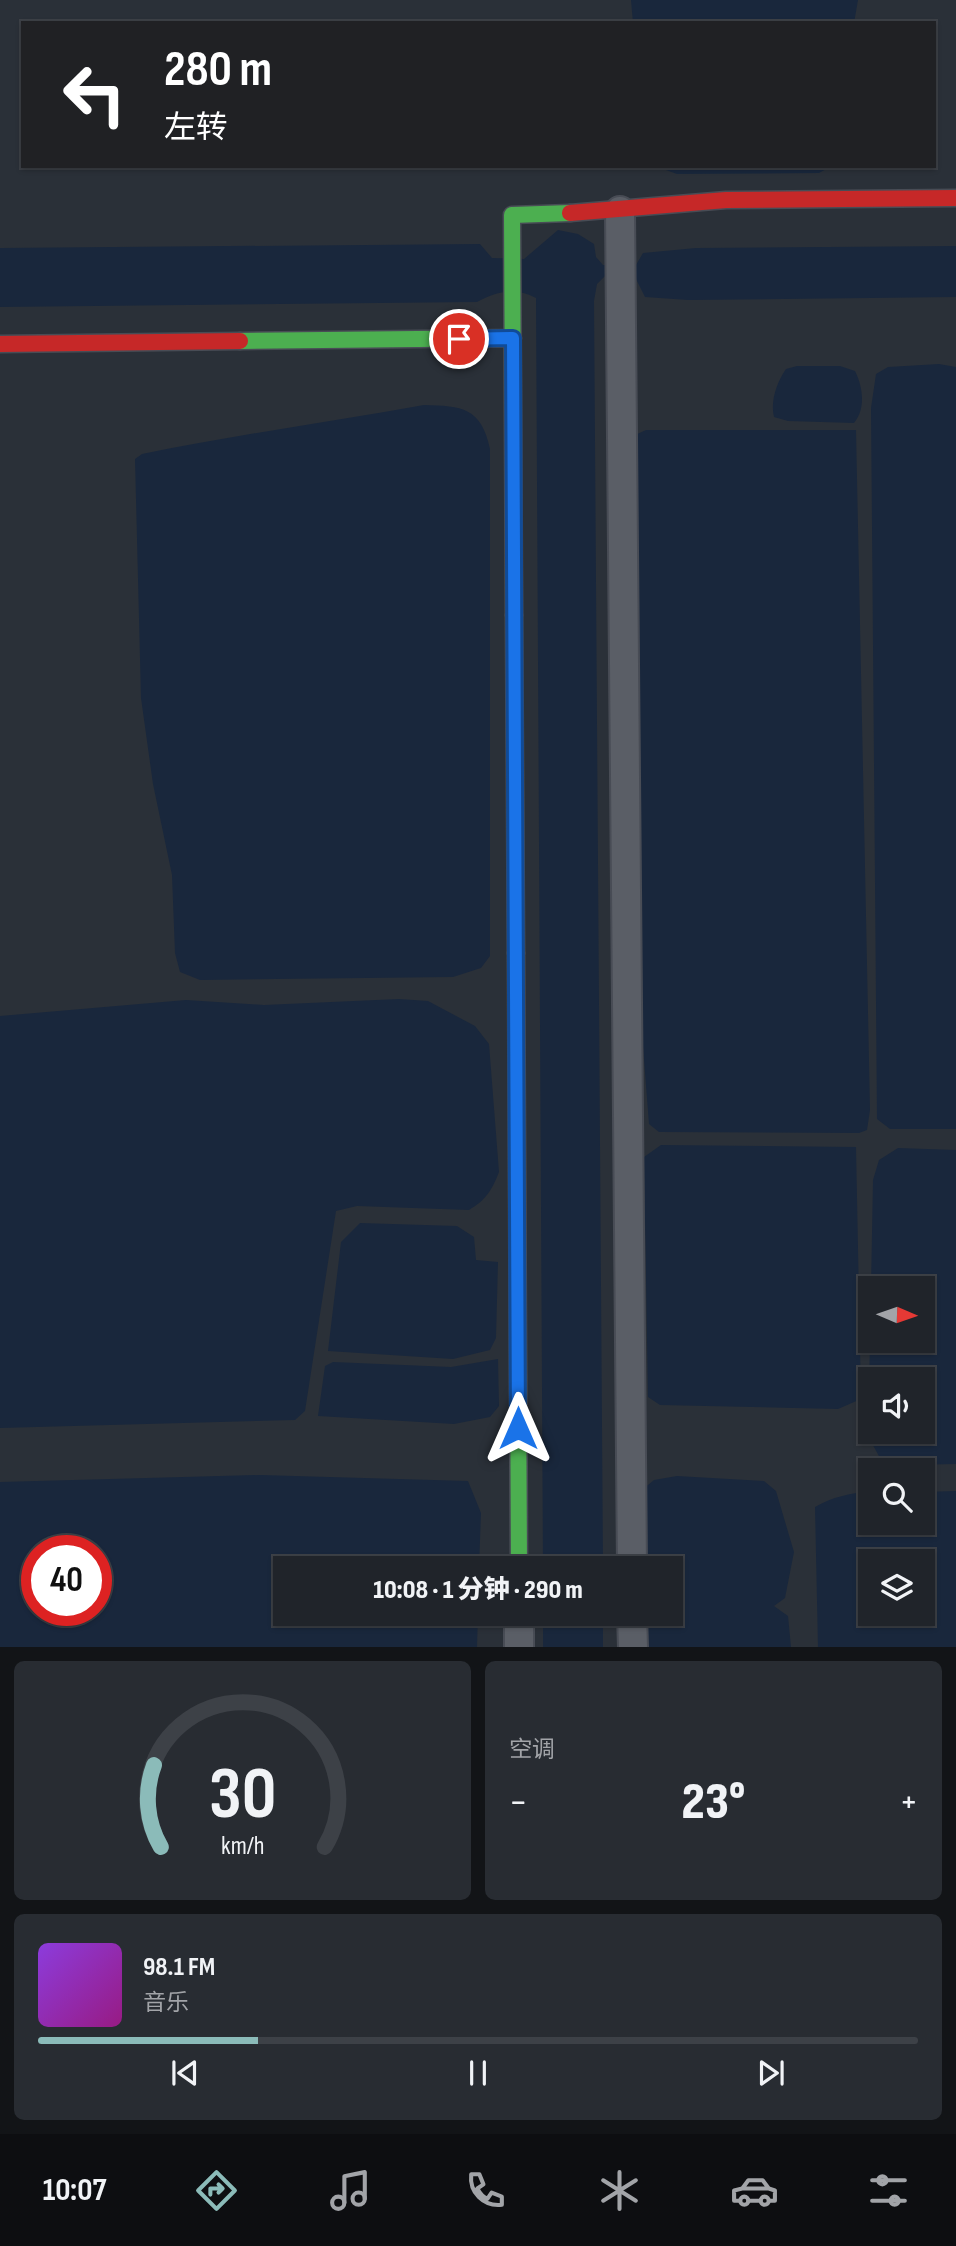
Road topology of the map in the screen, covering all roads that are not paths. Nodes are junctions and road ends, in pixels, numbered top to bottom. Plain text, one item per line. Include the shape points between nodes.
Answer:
1 (956, 198) edge
2 (620, 211) junction
3 (513, 338) junction
4 (0, 344) edge
5 (519, 1556) edge
6 (632, 1556) edge
7 (519, 1626) edge
8 (632, 1626) edge
9 (519, 1647) edge
10 (633, 1647) edge

1 - 2 street via 726,200
2 - 3 street via 512,215
2 - 6 street
3 - 4 street
3 - 5 street
7 - 9 street
8 - 10 street

